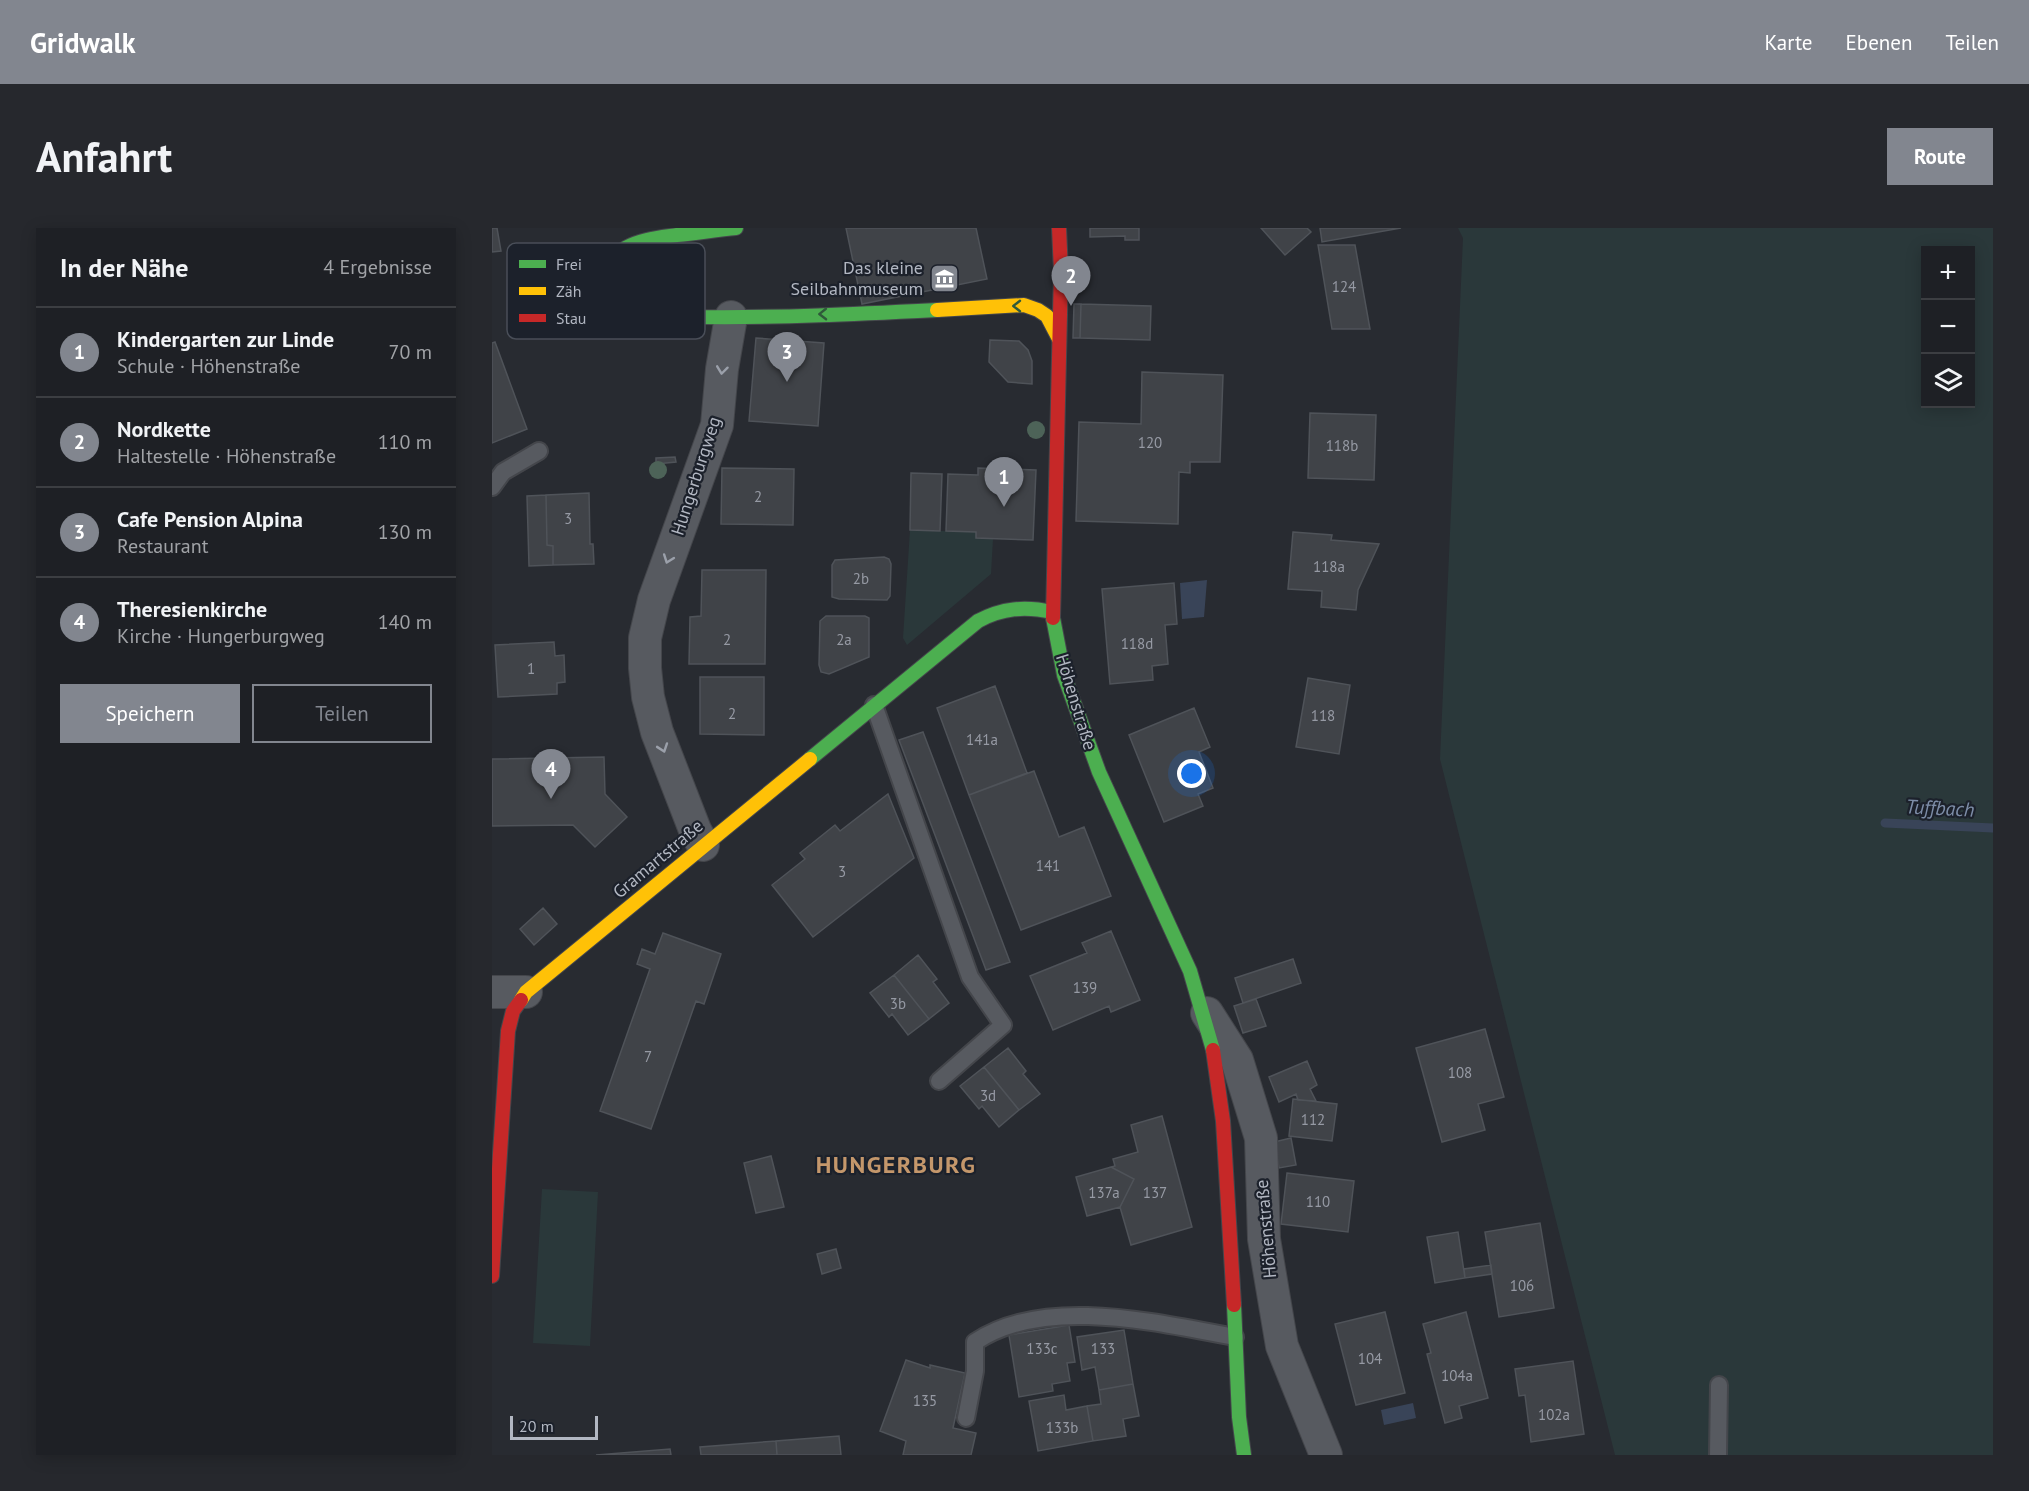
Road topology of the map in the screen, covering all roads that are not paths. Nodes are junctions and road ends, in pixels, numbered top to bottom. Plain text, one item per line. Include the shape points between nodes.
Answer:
1 (736, 228) edge
2 (1059, 228) edge
3 (634, 243) edge
4 (705, 316) edge
5 (731, 316) junction
6 (1059, 339) junction
7 (539, 451) dead end
8 (492, 487) edge
9 (1052, 612) junction
10 (874, 705) junction
11 (702, 845) junction
12 (492, 992) edge
13 (525, 992) junction
14 (1202, 1007) junction
15 (939, 1081) dead end
16 (492, 1276) edge
17 (1235, 1337) junction
18 (1719, 1384) dead end
19 (966, 1418) dead end
20 (1244, 1455) edge
21 (1326, 1455) edge
22 (1718, 1455) edge

1 - 3 street
2 - 6 street, Höhenstraße
4 - 5 street
6 -> 5 street via 1050,318 1038,309 1023,306
5 -> 11 street, Hungerburgweg via 717,425 654,600 644,654 648,697 657,732
6 - 9 street, Höhenstraße
7 - 8 lane via 503,472
9 - 10 street, Gramartstraße via 1018,607 990,614
9 - 14 street, Höhenstraße via 1064,675 1099,772 1175,935
10 - 11 street, Gramartstraße
10 - 15 lane via 970,977 1003,1025
11 - 13 street, Gramartstraße
12 - 13 street
13 - 16 street, Gramartstraße via 513,1011 508,1031
14 - 17 street, Höhenstraße via 1216,1062 1222,1110
14 - 21 street, Höhenstraße via 1237,1060 1261,1138 1264,1239 1282,1346
17 - 19 lane via 1093,1316 1049,1317 990,1332 975,1342 975,1371
17 - 20 street, Höhenstraße
18 - 22 lane

